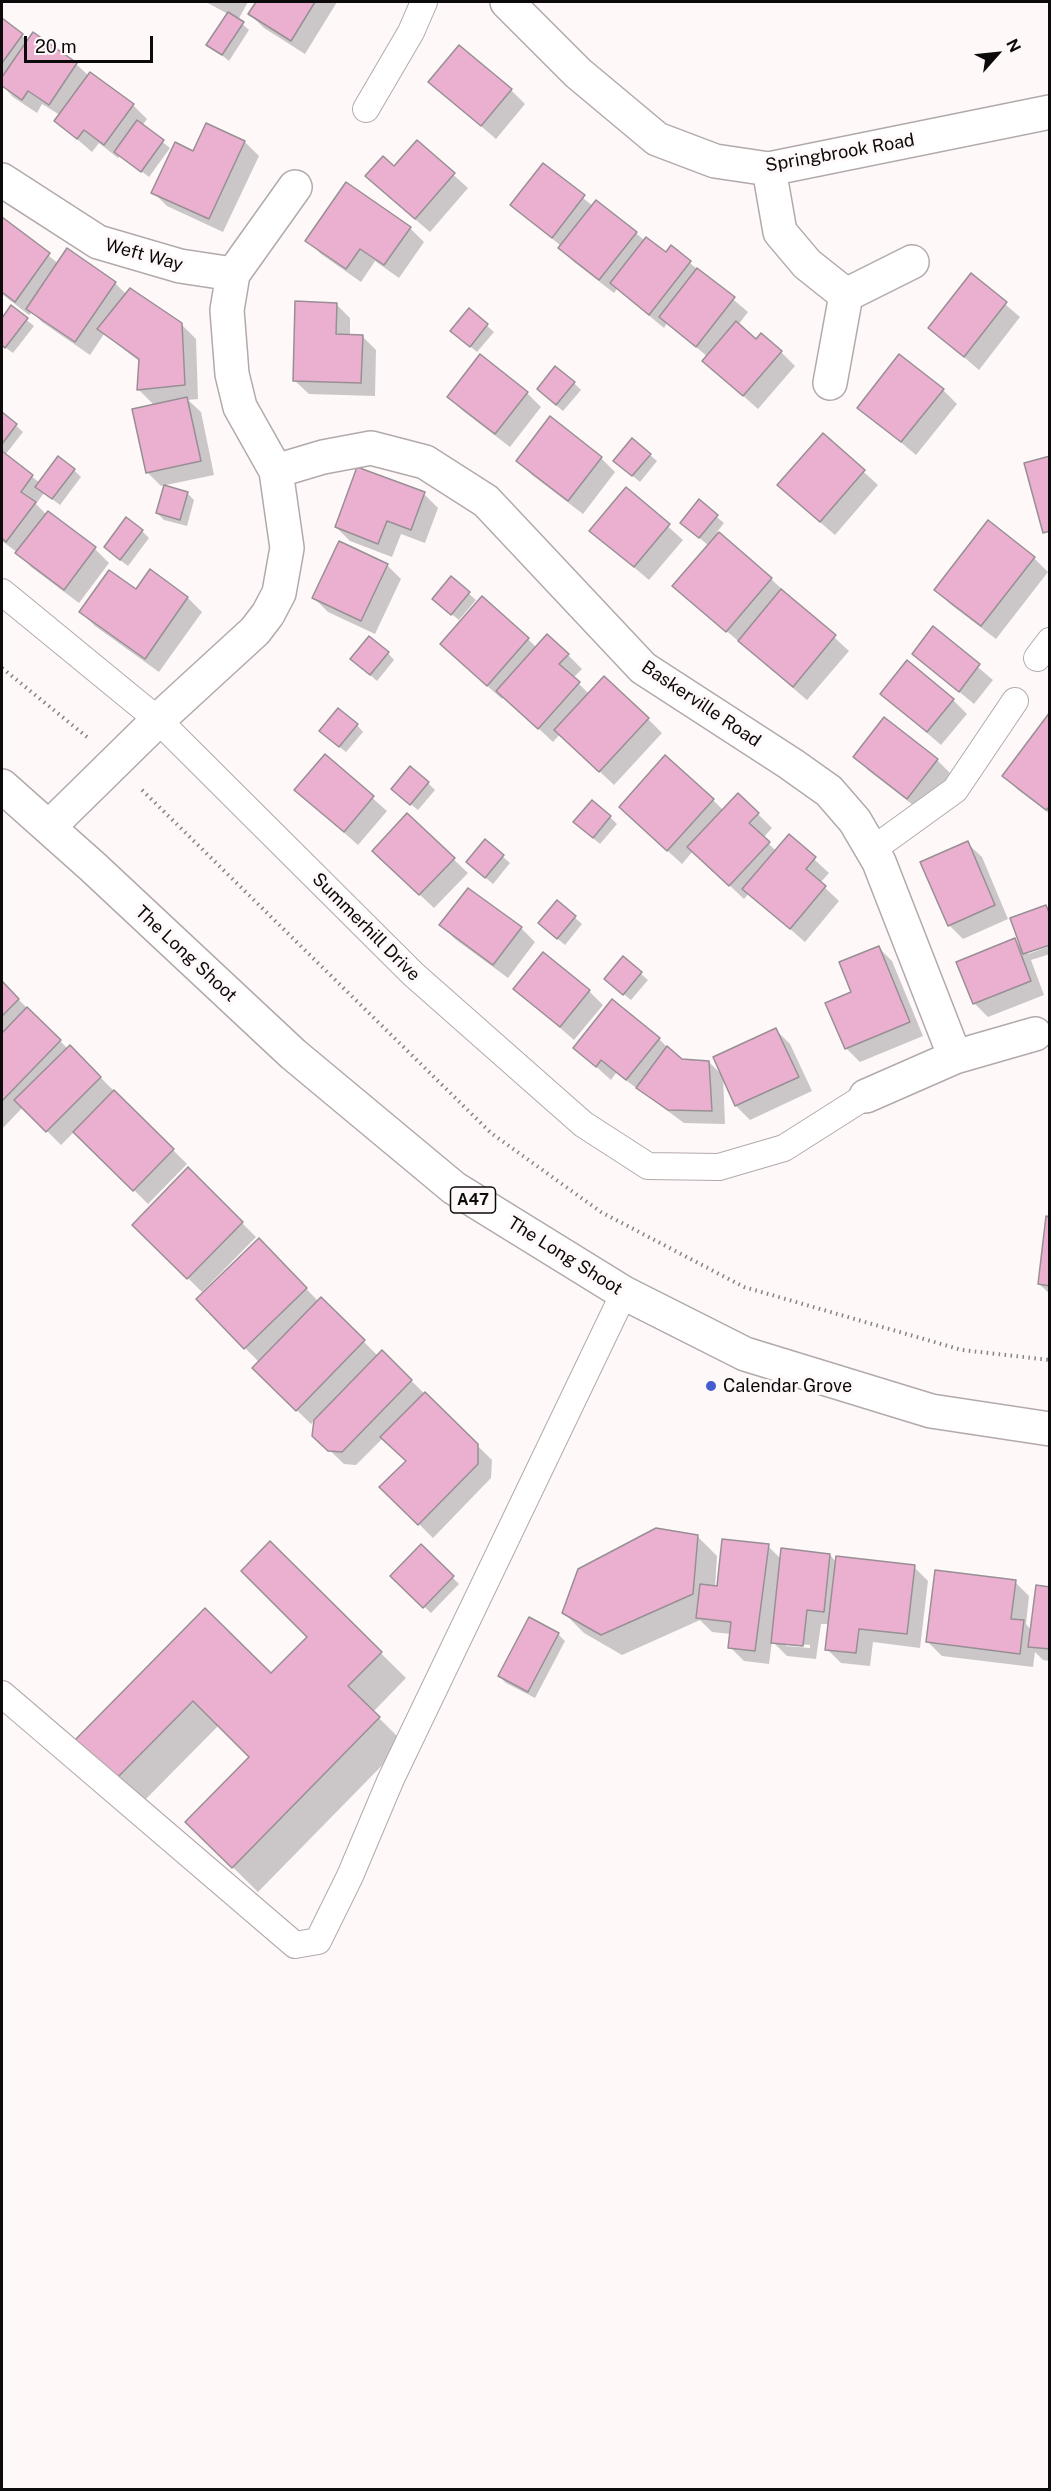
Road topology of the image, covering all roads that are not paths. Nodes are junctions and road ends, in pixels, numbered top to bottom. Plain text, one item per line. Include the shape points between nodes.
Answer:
1 (424, 2) edge
2 (507, 2) edge
3 (366, 109) dead end
4 (1050, 112) edge
5 (769, 169) junction
6 (2, 180) edge
7 (296, 187) dead end
8 (912, 262) dead end
9 (233, 274) junction
10 (846, 295) junction
11 (830, 383) dead end
12 (276, 471) junction
13 (2, 592) edge
14 (1015, 701) dead end
15 (158, 720) junction
16 (2, 786) edge
17 (49, 828) junction
18 (872, 850) junction
19 (1042, 1033) edge
20 (955, 1057) junction
21 (866, 1096) joint
22 (624, 1293) junction
23 (1050, 1429) edge
24 (2, 1694) edge

1 - 3 lane
2 - 5 street, Springbrook Road via 578,73 657,139 715,161
4 - 5 street, Springbrook Road
5 - 10 street via 780,232 807,264
6 - 9 street, Weft Way via 98,242 180,266
7 - 9 street
8 - 10 street
9 - 12 street via 226,310 232,374 240,407
10 - 11 street
12 - 15 street via 287,548 279,593 255,631
12 - 18 street, Baskerville Road via 371,448 425,462 476,494 643,668 829,791 855,821
13 - 15 lane, Summerhill Drive
14 - 18 lane via 956,790
15 - 17 street
15 - 21 lane, Summerhill Drive via 413,974 583,1124 648,1166 719,1167 784,1148
16 - 17 street, The Long Shoot / A47
17 - 22 street, The Long Shoot / A47 via 293,1054 454,1188
18 - 20 street, Baskerville Road
19 - 20 street
20 - 21 street
22 - 23 street, The Long Shoot / A47 via 745,1354 931,1411
22 - 24 lane via 391,1779 318,1941 295,1945

